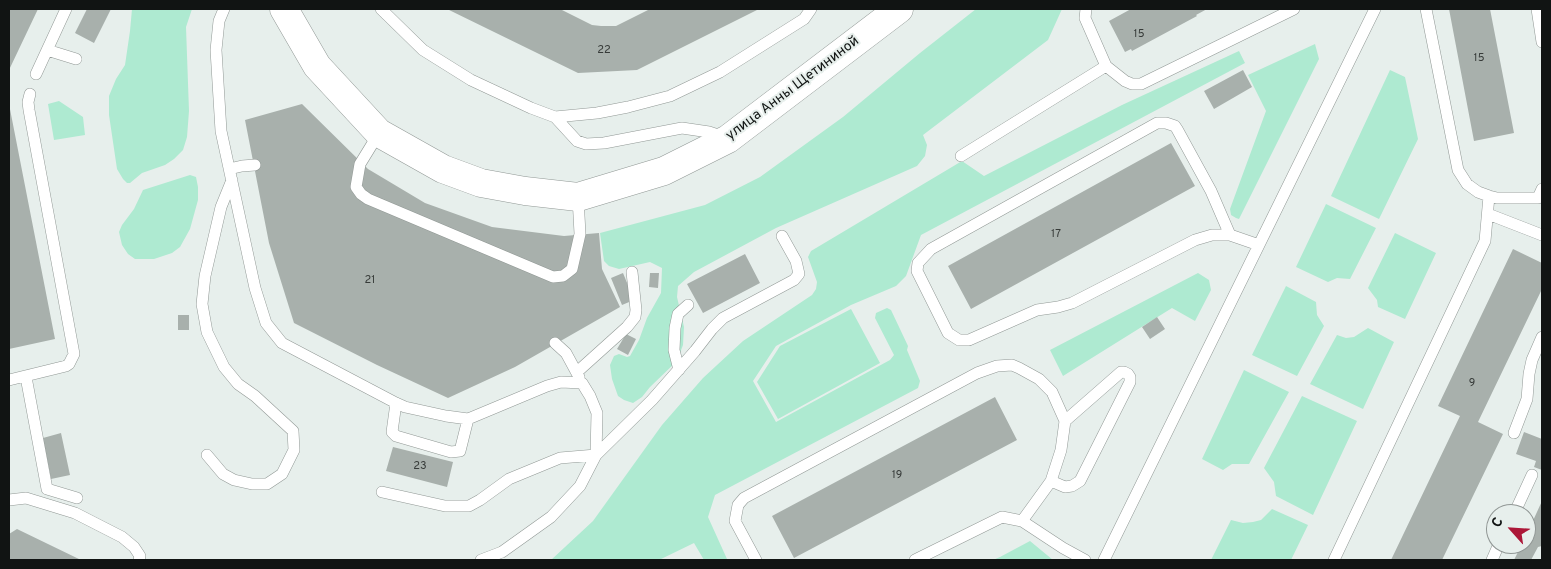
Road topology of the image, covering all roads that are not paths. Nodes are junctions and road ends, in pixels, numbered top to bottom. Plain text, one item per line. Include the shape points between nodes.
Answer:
1 (66, 9) edge
2 (224, 9) edge
3 (284, 9) edge
4 (381, 9) edge
5 (811, 9) edge
6 (898, 9) edge
7 (1086, 9) edge
8 (1294, 9) edge
9 (1375, 9) edge
10 (1426, 9) edge
11 (1537, 9) edge
12 (1542, 42) edge
13 (47, 50) junction
14 (76, 59) dead end
15 (1106, 66) junction
16 (36, 74) dead end
17 (30, 94) dead end
18 (555, 117) junction
19 (378, 133) junction
20 (728, 139) junction
21 (961, 156) dead end
22 (255, 165) dead end
23 (230, 174) junction
24 (1542, 189) edge
25 (1489, 196) junction
26 (578, 197) junction
27 (1488, 214) junction
28 (1230, 235) junction
29 (1542, 235) edge
30 (782, 236) dead end
31 (1259, 245) junction
32 (632, 272) dead end
33 (688, 305) dead end
34 (1542, 337) edge
35 (555, 343) dead end
36 (679, 370) junction
37 (577, 372) junction
38 (26, 377) junction
39 (9, 380) edge
40 (582, 383) junction
41 (396, 403) junction
42 (468, 419) junction
43 (1065, 421) junction
44 (1514, 433) dead end
45 (207, 455) dead end
46 (596, 455) junction
47 (1532, 475) dead end
48 (1051, 481) junction
49 (382, 492) dead end
50 (77, 498) dead end
51 (9, 500) edge
52 (1519, 504) edge
53 (1022, 521) junction
54 (143, 559) edge
55 (482, 560) edge
56 (756, 560) edge
57 (915, 560) edge
58 (1085, 560) edge
59 (1104, 560) edge
60 (1334, 560) edge

1 - 13 lane
2 - 23 lane via 219,21 216,50 221,131
3 - 19 main road, улица Анны Щетининой via 317,66
4 - 18 lane via 423,50 471,80
5 - 18 lane via 804,18 720,72 670,96 597,113
6 - 20 main road, улица Анны Щетининой
7 - 15 lane via 1085,18
8 - 15 lane via 1141,84 1125,81
9 - 31 lane
10 - 25 lane via 1458,170 1467,184
11 - 12 lane
13 - 14 lane
13 - 16 lane
15 - 21 lane
17 - 38 lane via 28,102 74,354 66,366
18 - 20 lane via 577,140 586,144 682,128
19 - 26 main road, улица Анны Щетининой via 443,168 482,183
19 - 26 lane via 360,164 356,187 361,194 553,277 563,276 572,269 580,234
20 - 26 main road, улица Анны Щетининой via 664,171
22 - 23 lane via 242,166
23 - 41 lane via 266,323 282,343
23 - 45 lane via 205,276 202,304 207,332 224,367 238,384 293,432 294,450 282,474 267,484 234,480 223,474
24 - 25 lane via 1538,198
25 - 27 lane
27 - 29 lane
27 - 60 lane via 1485,241
28 - 28 lane via 1211,191 1177,129 1166,123 1157,123 932,248 918,263 917,271 948,333 959,340 969,340 1036,310 1072,304 1195,240 1212,235
28 - 31 lane
30 - 36 lane via 796,261 799,274 794,280 724,318
31 - 59 lane
32 - 37 lane via 635,317
33 - 36 lane via 678,314 675,328 674,350
34 - 44 lane via 1532,360 1527,399
35 - 37 lane via 566,353
36 - 46 lane
37 - 40 lane
38 - 39 lane
38 - 50 lane via 47,489
40 - 42 lane via 561,382 547,386
40 - 46 lane via 597,412
41 - 42 lane
41 - 42 lane via 392,432 396,436 451,452 460,451
43 - 48 lane via 1061,450
43 - 48 lane via 1121,372 1128,374 1130,382 1080,481 1065,487
43 - 56 lane via 1052,392 1020,368 997,366 977,373 744,498 738,505 736,521
46 - 49 lane via 560,458 509,479 469,506 445,506
46 - 55 lane via 580,486 551,518 502,552
47 - 52 lane
48 - 53 lane
51 - 54 lane via 26,498 75,513 122,537
53 - 57 lane via 1002,517
53 - 58 lane

